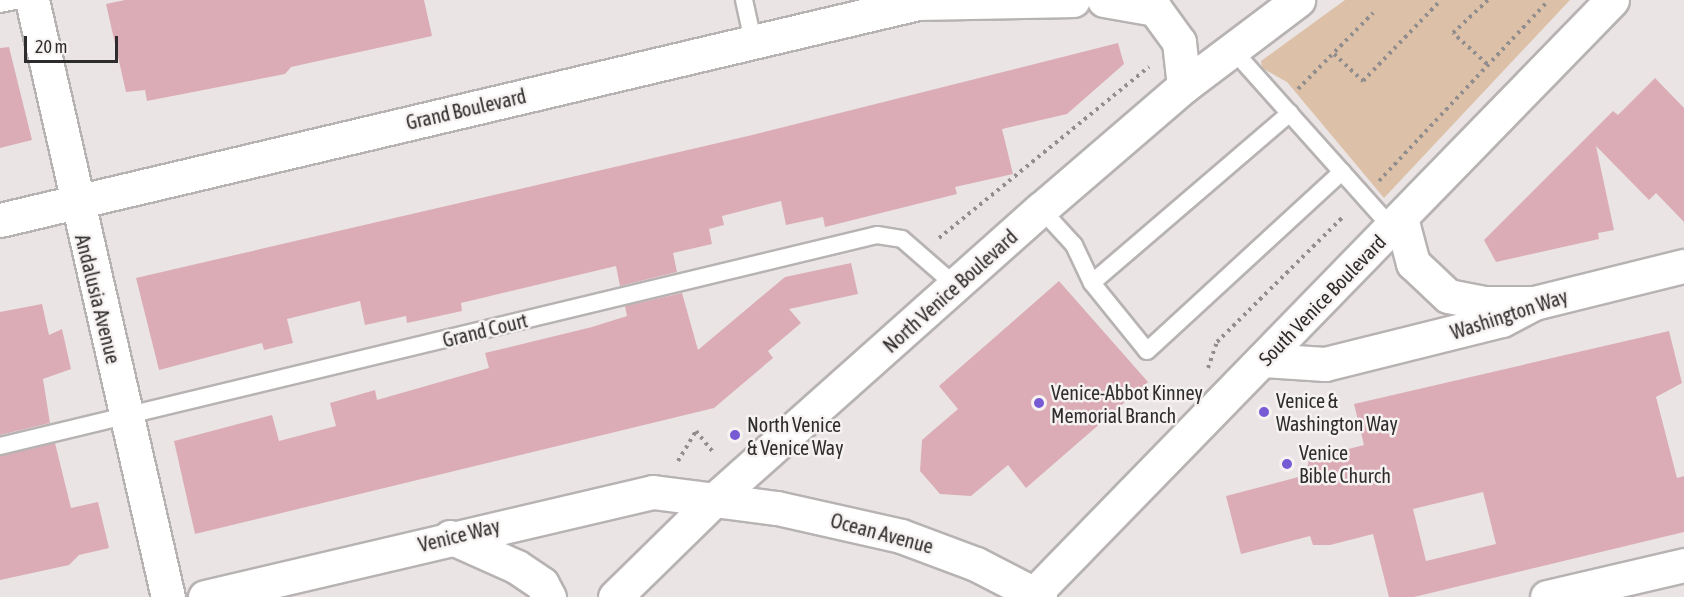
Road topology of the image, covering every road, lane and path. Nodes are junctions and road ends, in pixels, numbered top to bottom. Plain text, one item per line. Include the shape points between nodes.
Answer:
1 (19, 0) edge
2 (32, 0) edge
3 (744, 0) edge
4 (1073, 0) edge
5 (1104, 0) edge
6 (1298, 0) edge
7 (1441, 0) edge
8 (1488, 0) edge
9 (1612, 0) edge
10 (926, 2) edge
11 (1547, 2) dead end
12 (0, 4) edge
13 (1373, 13) dead end
14 (753, 40) junction
15 (1232, 49) junction
16 (1334, 54) junction
17 (1155, 63) dead end
18 (1487, 64) junction
19 (1184, 86) junction
20 (1286, 109) junction
21 (1342, 172) junction
22 (1375, 185) dead end
23 (75, 202) junction
24 (1041, 209) junction
25 (1343, 217) dead end
26 (0, 220) edge
27 (1397, 223) junction
28 (934, 243) dead end
29 (1684, 267) edge
30 (1092, 283) junction
31 (955, 285) junction
32 (1534, 303) junction
33 (1263, 360) junction
34 (1208, 373) dead end
35 (127, 416) junction
36 (0, 446) edge
37 (714, 453) dead end
38 (678, 461) dead end
39 (715, 499) junction
40 (450, 537) junction
41 (1684, 565) edge
42 (1607, 590) edge
43 (1035, 596) edge
44 (168, 597) edge
45 (205, 597) edge
46 (549, 597) edge
47 (615, 597) edge
48 (1547, 597) edge

1 - 12 lane
2 - 23 street, Andalusia Avenue
3 - 14 lane
4 - 10 street, Grand Boulevard
5 - 19 street via 1155,9 1179,42
6 - 15 street, North Venice Boulevard
7 - 16 path via 1364,81
8 - 18 path via 1453,33
9 - 27 street, South Venice Boulevard
10 - 14 street, Grand Boulevard
11 - 18 path
13 - 16 path
14 - 23 street, Grand Boulevard
15 - 19 street, North Venice Boulevard
15 - 20 lane
16 - 20 path
17 - 28 path
18 - 22 path
19 - 24 street, North Venice Boulevard
20 - 21 lane
20 - 30 lane
21 - 27 lane
21 - 30 lane via 1148,351
23 - 26 street, Grand Boulevard
23 - 35 street, Andalusia Avenue
24 - 30 lane via 1074,245
24 - 31 street, North Venice Boulevard
25 - 34 path via 1217,342 1210,351
27 - 32 street via 1413,263 1448,296 1485,303
27 - 33 street, South Venice Boulevard
29 - 32 street, Washington Way
31 - 35 lane, Grand Court via 902,239 877,235
31 - 39 street, North Venice Boulevard
32 - 33 street, Washington Way via 1502,321 1325,364
33 - 43 street, South Venice Boulevard
35 - 36 lane, Grand Court
35 - 44 street, Andalusia Avenue
37 - 38 path via 696,431
39 - 40 street, Venice Way via 653,492
39 - 43 street, Ocean Avenue via 824,517 921,542
39 - 47 street, North Venice Boulevard
40 - 45 street, Venice Way
40 - 46 street via 517,567 542,584
41 - 42 street
42 - 48 street

